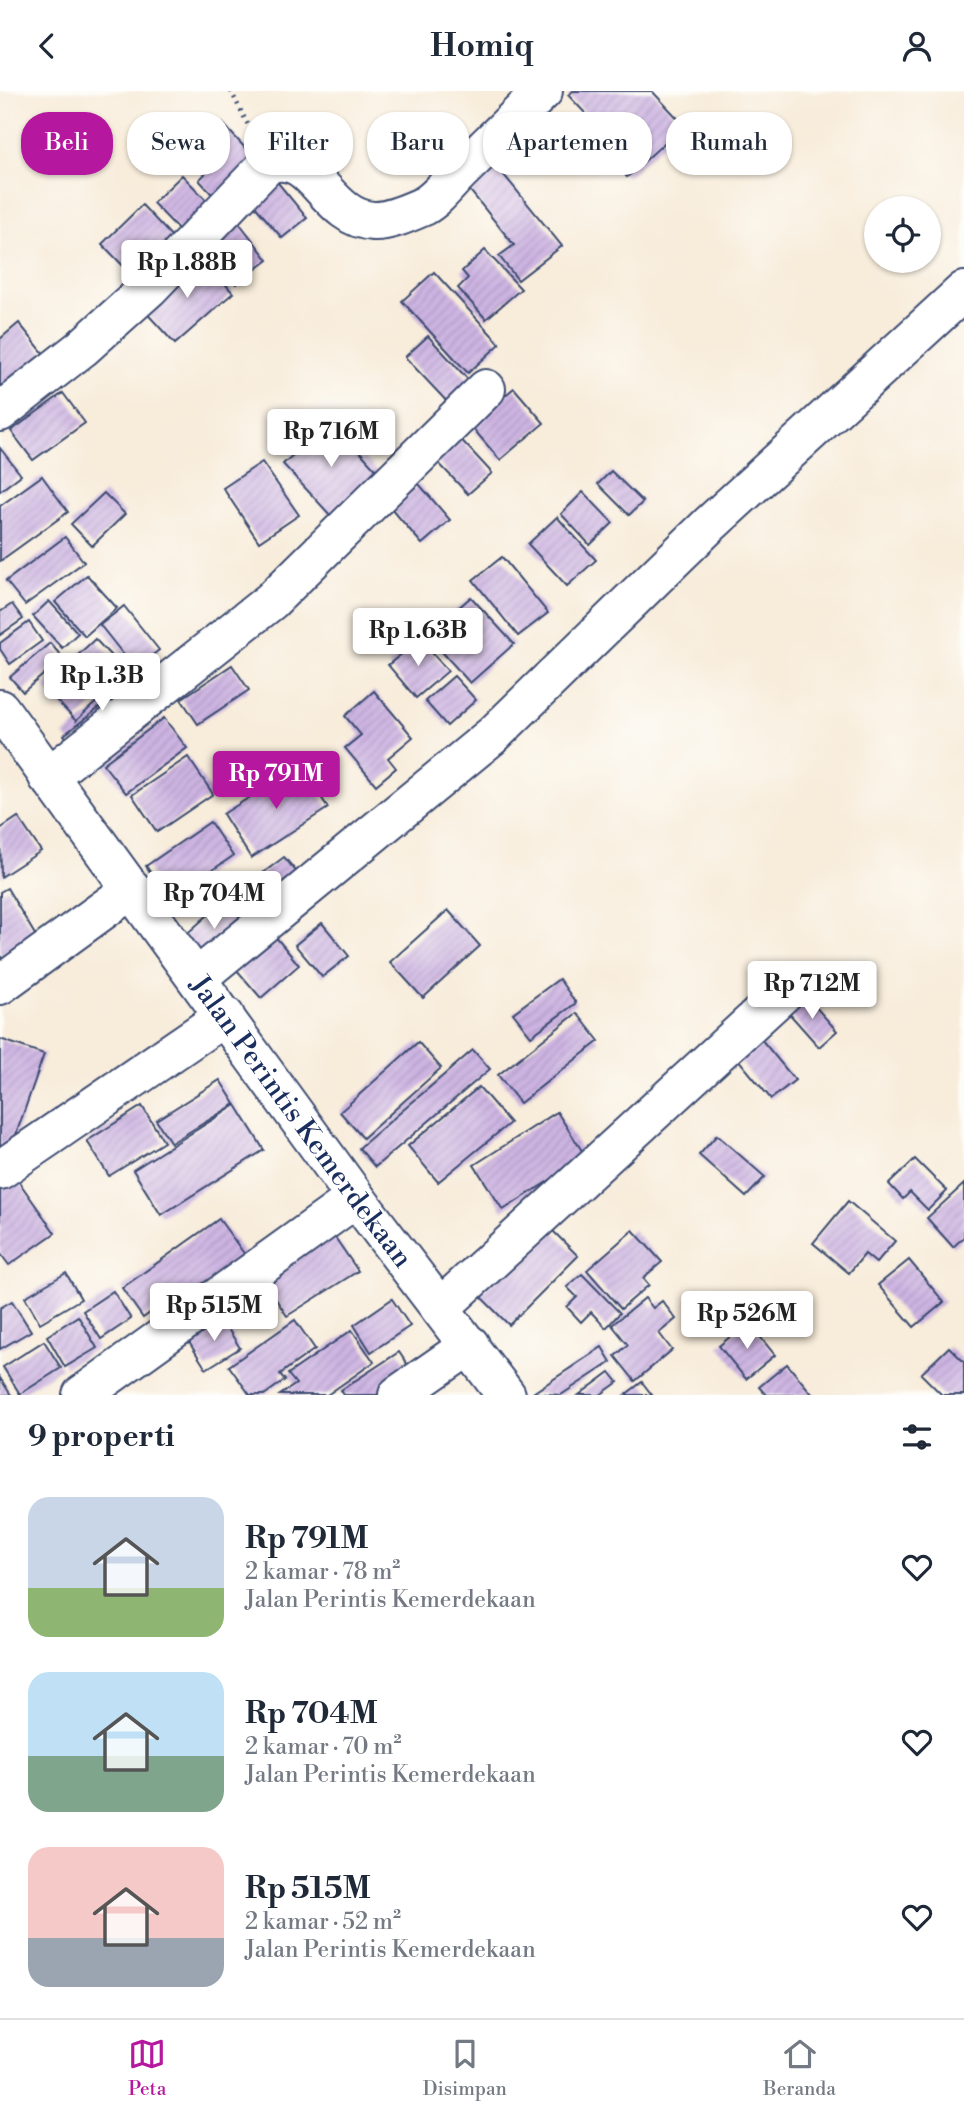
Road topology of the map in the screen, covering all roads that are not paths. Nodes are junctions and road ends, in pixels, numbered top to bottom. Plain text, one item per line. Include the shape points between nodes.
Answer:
1 (543, 91) edge
2 (964, 291) edge
3 (486, 389) dead end
4 (0, 412) edge
5 (0, 709) edge
6 (48, 777) junction
7 (132, 889) junction
8 (197, 978) junction
9 (0, 985) edge
10 (789, 988) dead end
11 (225, 1016) junction
12 (0, 1170) edge
13 (356, 1198) junction
14 (440, 1308) junction
15 (470, 1345) junction
16 (82, 1395) edge
17 (398, 1395) edge
18 (506, 1395) edge

1 - 4 street via 427,204 392,218 373,221 356,217 338,207 300,166 281,159 268,163 150,287
2 - 8 street via 709,525 493,735
3 - 6 street via 271,601
5 - 6 street, Jalan Perintis Kemerdekaan
6 - 7 street, Jalan Perintis Kemerdekaan
7 - 8 street, Jalan Perintis Kemerdekaan
7 - 9 street
8 - 11 street, Jalan Perintis Kemerdekaan
10 - 14 street
11 - 12 street
11 - 13 street, Jalan Perintis Kemerdekaan
13 - 14 street, Jalan Perintis Kemerdekaan
13 - 16 street
14 - 15 street, Jalan Perintis Kemerdekaan
15 - 17 street
15 - 18 street, Jalan Perintis Kemerdekaan

